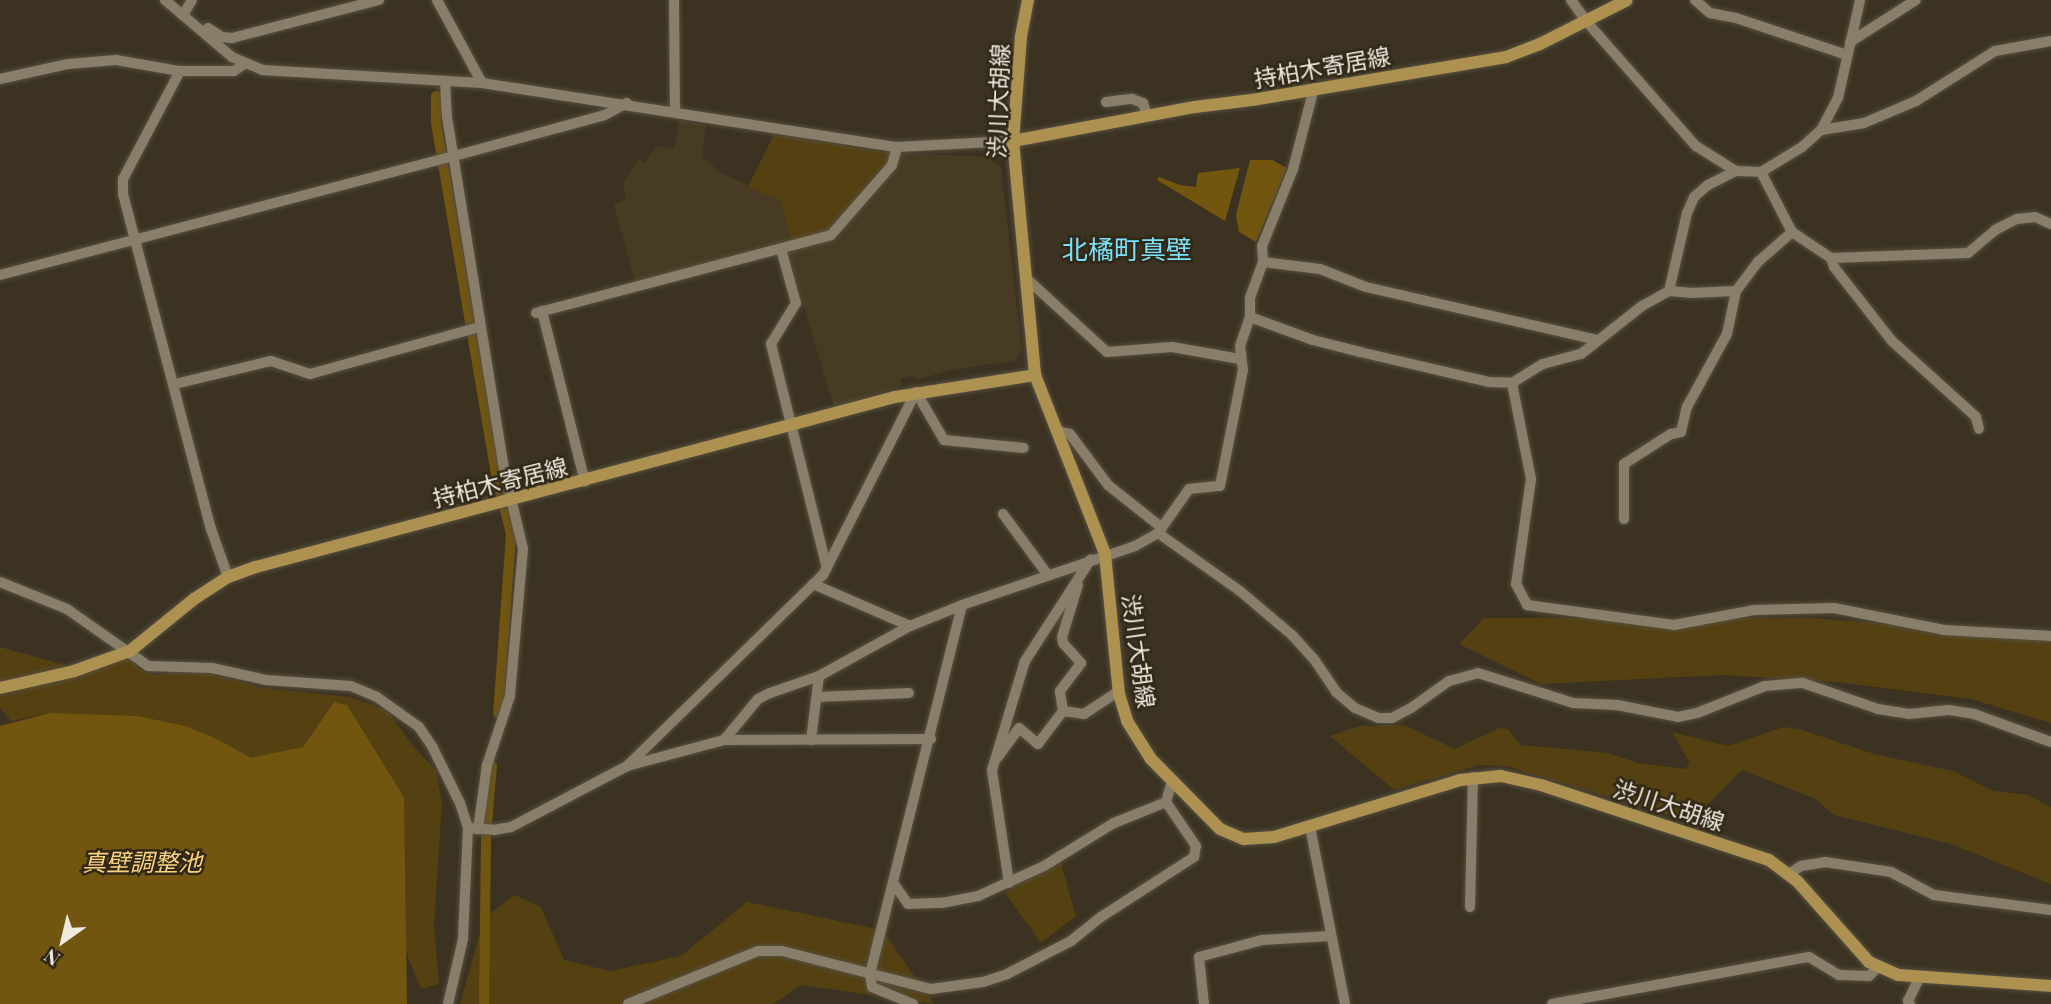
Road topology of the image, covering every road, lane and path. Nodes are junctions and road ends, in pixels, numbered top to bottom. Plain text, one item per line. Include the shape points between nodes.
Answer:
1 (165, 0) edge
2 (379, 0) edge
3 (437, 0) edge
4 (674, 0) edge
5 (1028, 0) edge
6 (1571, 0) edge
7 (1627, 0) edge
8 (1695, 0) edge
9 (1860, 0) edge
10 (1916, 0) edge
11 (187, 8) edge
12 (1586, 21) junction
13 (2051, 41) edge
14 (1850, 42) junction
15 (1847, 55) junction
16 (244, 64) junction
17 (180, 71) junction
18 (0, 79) edge
19 (445, 81) junction
20 (482, 83) junction
21 (1314, 88) junction
22 (1106, 102) dead end
23 (627, 103) junction
24 (675, 111) junction
25 (1147, 116) junction
26 (1821, 130) junction
27 (1013, 141) junction
28 (897, 147) junction
29 (452, 157) junction
30 (1736, 171) junction
31 (1761, 172) junction
32 (2051, 225) edge
33 (1792, 232) junction
34 (134, 238) junction
35 (781, 249) junction
36 (1831, 258) junction
37 (1262, 262) junction
38 (0, 275) edge
39 (1027, 279) junction
40 (1669, 291) junction
41 (1737, 291) junction
42 (1251, 317) junction
43 (479, 328) junction
44 (1598, 340) junction
45 (1240, 359) junction
46 (1035, 375) junction
47 (1512, 383) junction
48 (175, 384) junction
49 (916, 392) junction
50 (792, 424) junction
51 (1979, 429) dead end
52 (1057, 431) junction
53 (1024, 448) dead end
54 (585, 482) junction
55 (511, 501) junction
56 (1003, 514) dead end
57 (1624, 519) dead end
58 (1160, 531) junction
59 (1105, 554) junction
60 (1091, 559) junction
61 (827, 568) junction
62 (1048, 575) junction
63 (228, 577) junction
64 (0, 582) edge
65 (1076, 583) junction
66 (813, 584) junction
67 (962, 605) junction
68 (910, 626) junction
69 (2051, 636) edge
70 (130, 651) junction
71 (819, 676) junction
72 (0, 688) edge
73 (1119, 691) junction
74 (909, 693) dead end
75 (817, 697) junction
76 (1063, 711) junction
77 (931, 739) junction
78 (724, 740) junction
79 (811, 740) junction
80 (2051, 742) edge
81 (994, 762) junction
82 (627, 766) junction
83 (1473, 777) junction
84 (1171, 781) junction
85 (1166, 802) junction
86 (1310, 827) junction
87 (481, 829) junction
88 (1789, 874) junction
89 (1009, 883) junction
90 (894, 884) junction
91 (1470, 907) dead end
92 (2051, 910) edge
93 (1329, 936) junction
94 (1878, 967) junction
95 (870, 974) junction
96 (1919, 978) junction
97 (2051, 986) edge
98 (448, 1004) edge
99 (628, 1004) edge
100 (913, 1004) edge
101 (1204, 1004) edge
102 (1345, 1004) edge
103 (1552, 1004) edge
104 (1910, 1004) edge

1 - 11 street
2 - 11 street via 227,38 215,34
3 - 20 street
4 - 24 street
5 - 27 main road, 渋川大胡線
6 - 12 street
7 - 12 main road, 持柏木寄居線
8 - 15 street via 1710,13
9 - 14 street
10 - 14 street
11 - 16 street
12 - 21 main road, 持柏木寄居線 via 1506,57
12 - 30 street via 1696,146
13 - 26 street via 1995,51 1916,101 1864,123
14 - 15 street
15 - 26 street via 1838,98
16 - 17 street via 234,71
16 - 19 street via 274,71
17 - 18 street via 116,60 68,64
17 - 34 street via 123,179
19 - 20 street
19 - 29 street
20 - 23 street
21 - 25 main road, 持柏木寄居線
21 - 37 street via 1293,169 1262,246
22 - 25 street via 1132,99 1143,103
23 - 24 street
23 - 29 street via 605,115
24 - 28 street
25 - 27 main road, 持柏木寄居線
26 - 31 street
27 - 28 street
27 - 39 main road, 渋川大胡線
28 - 35 street via 892,165 836,231
29 - 34 street
29 - 43 street
30 - 31 street
30 - 40 street via 1694,197
31 - 33 street
32 - 36 street via 2035,217 2017,219 1995,230 1968,253
33 - 36 street
33 - 41 street via 1759,261
34 - 38 street
34 - 48 street
35 - 50 street via 796,303 771,344
35 - 54 street via 539,312
36 - 51 street via 1892,341 1976,417
37 - 42 street via 1250,298
37 - 44 street via 1320,269 1366,287
39 - 45 street via 1107,352 1172,346
39 - 46 main road, 渋川大胡線
40 - 41 street
40 - 44 street
41 - 57 street via 1727,334 1687,407 1681,432 1624,464
42 - 45 street
42 - 47 street via 1348,349 1489,382
43 - 48 street via 310,374 271,361
43 - 55 street
44 - 47 street via 1581,354 1543,364
45 - 58 street via 1243,370 1220,486 1189,489
46 - 49 main road, 持柏木寄居線
46 - 52 main road, 渋川大胡線
47 - 69 street via 1531,479 1516,584 1527,605 1674,625 1754,610 1834,608 1944,630
48 - 63 street via 211,529
49 - 50 main road, 持柏木寄居線
49 - 53 street via 944,440
49 - 61 street
50 - 54 main road, 持柏木寄居線
50 - 61 street
52 - 58 street via 1070,434 1108,485
52 - 59 main road, 渋川大胡線
54 - 55 main road, 持柏木寄居線
55 - 63 main road, 持柏木寄居線
55 - 87 street via 522,536 523,559 510,696 487,765
56 - 62 street
58 - 59 street via 1135,546
58 - 80 street via 1293,636 1336,692 1378,718 1392,718 1449,681 1478,673 1573,703 1617,705 1678,717 1765,686 1803,683 1878,709 1973,714
59 - 60 street
59 - 73 main road, 渋川大胡線
60 - 62 street
60 - 65 street
61 - 66 street
62 - 67 street
63 - 70 main road, 持柏木寄居線
64 - 70 street via 67,609
65 - 76 street via 1080,587 1062,637 1081,663 1060,691
65 - 81 street via 1025,662
66 - 68 street
66 - 82 street
67 - 68 street
67 - 77 street
68 - 71 street
70 - 72 main road, 持柏木寄居線 via 74,671
70 - 87 street via 158,668 212,668 266,680 338,684 377,697 409,718 427,738 460,803
71 - 75 street
71 - 78 street via 758,699
73 - 76 street via 1084,714
73 - 84 main road, 渋川大胡線 via 1137,739
74 - 75 street
75 - 79 street
76 - 81 street via 1038,744 1019,728
77 - 79 street
77 - 90 street
78 - 79 street
78 - 82 street
81 - 89 street
82 - 87 street via 511,827
83 - 86 main road, 渋川大胡線
83 - 88 main road, 渋川大胡線 via 1501,776 1541,785 1756,855
83 - 91 street
84 - 85 street
84 - 86 main road, 渋川大胡線 via 1232,835 1258,839
85 - 89 street via 1114,823
85 - 95 street via 1196,846 1194,857 1071,941 1007,974 973,984 931,989
86 - 93 street
87 - 98 street
88 - 92 street via 1801,866 1825,862 1891,872 1934,895
88 - 94 main road, 渋川大胡線
89 - 90 street via 942,904 908,904
90 - 95 street
93 - 101 street via 1262,940 1199,957
93 - 102 street
94 - 96 main road
94 - 103 street via 1869,976 1839,975 1809,957
95 - 99 street via 782,951 758,951
95 - 100 street via 872,988
96 - 97 main road
96 - 104 street

